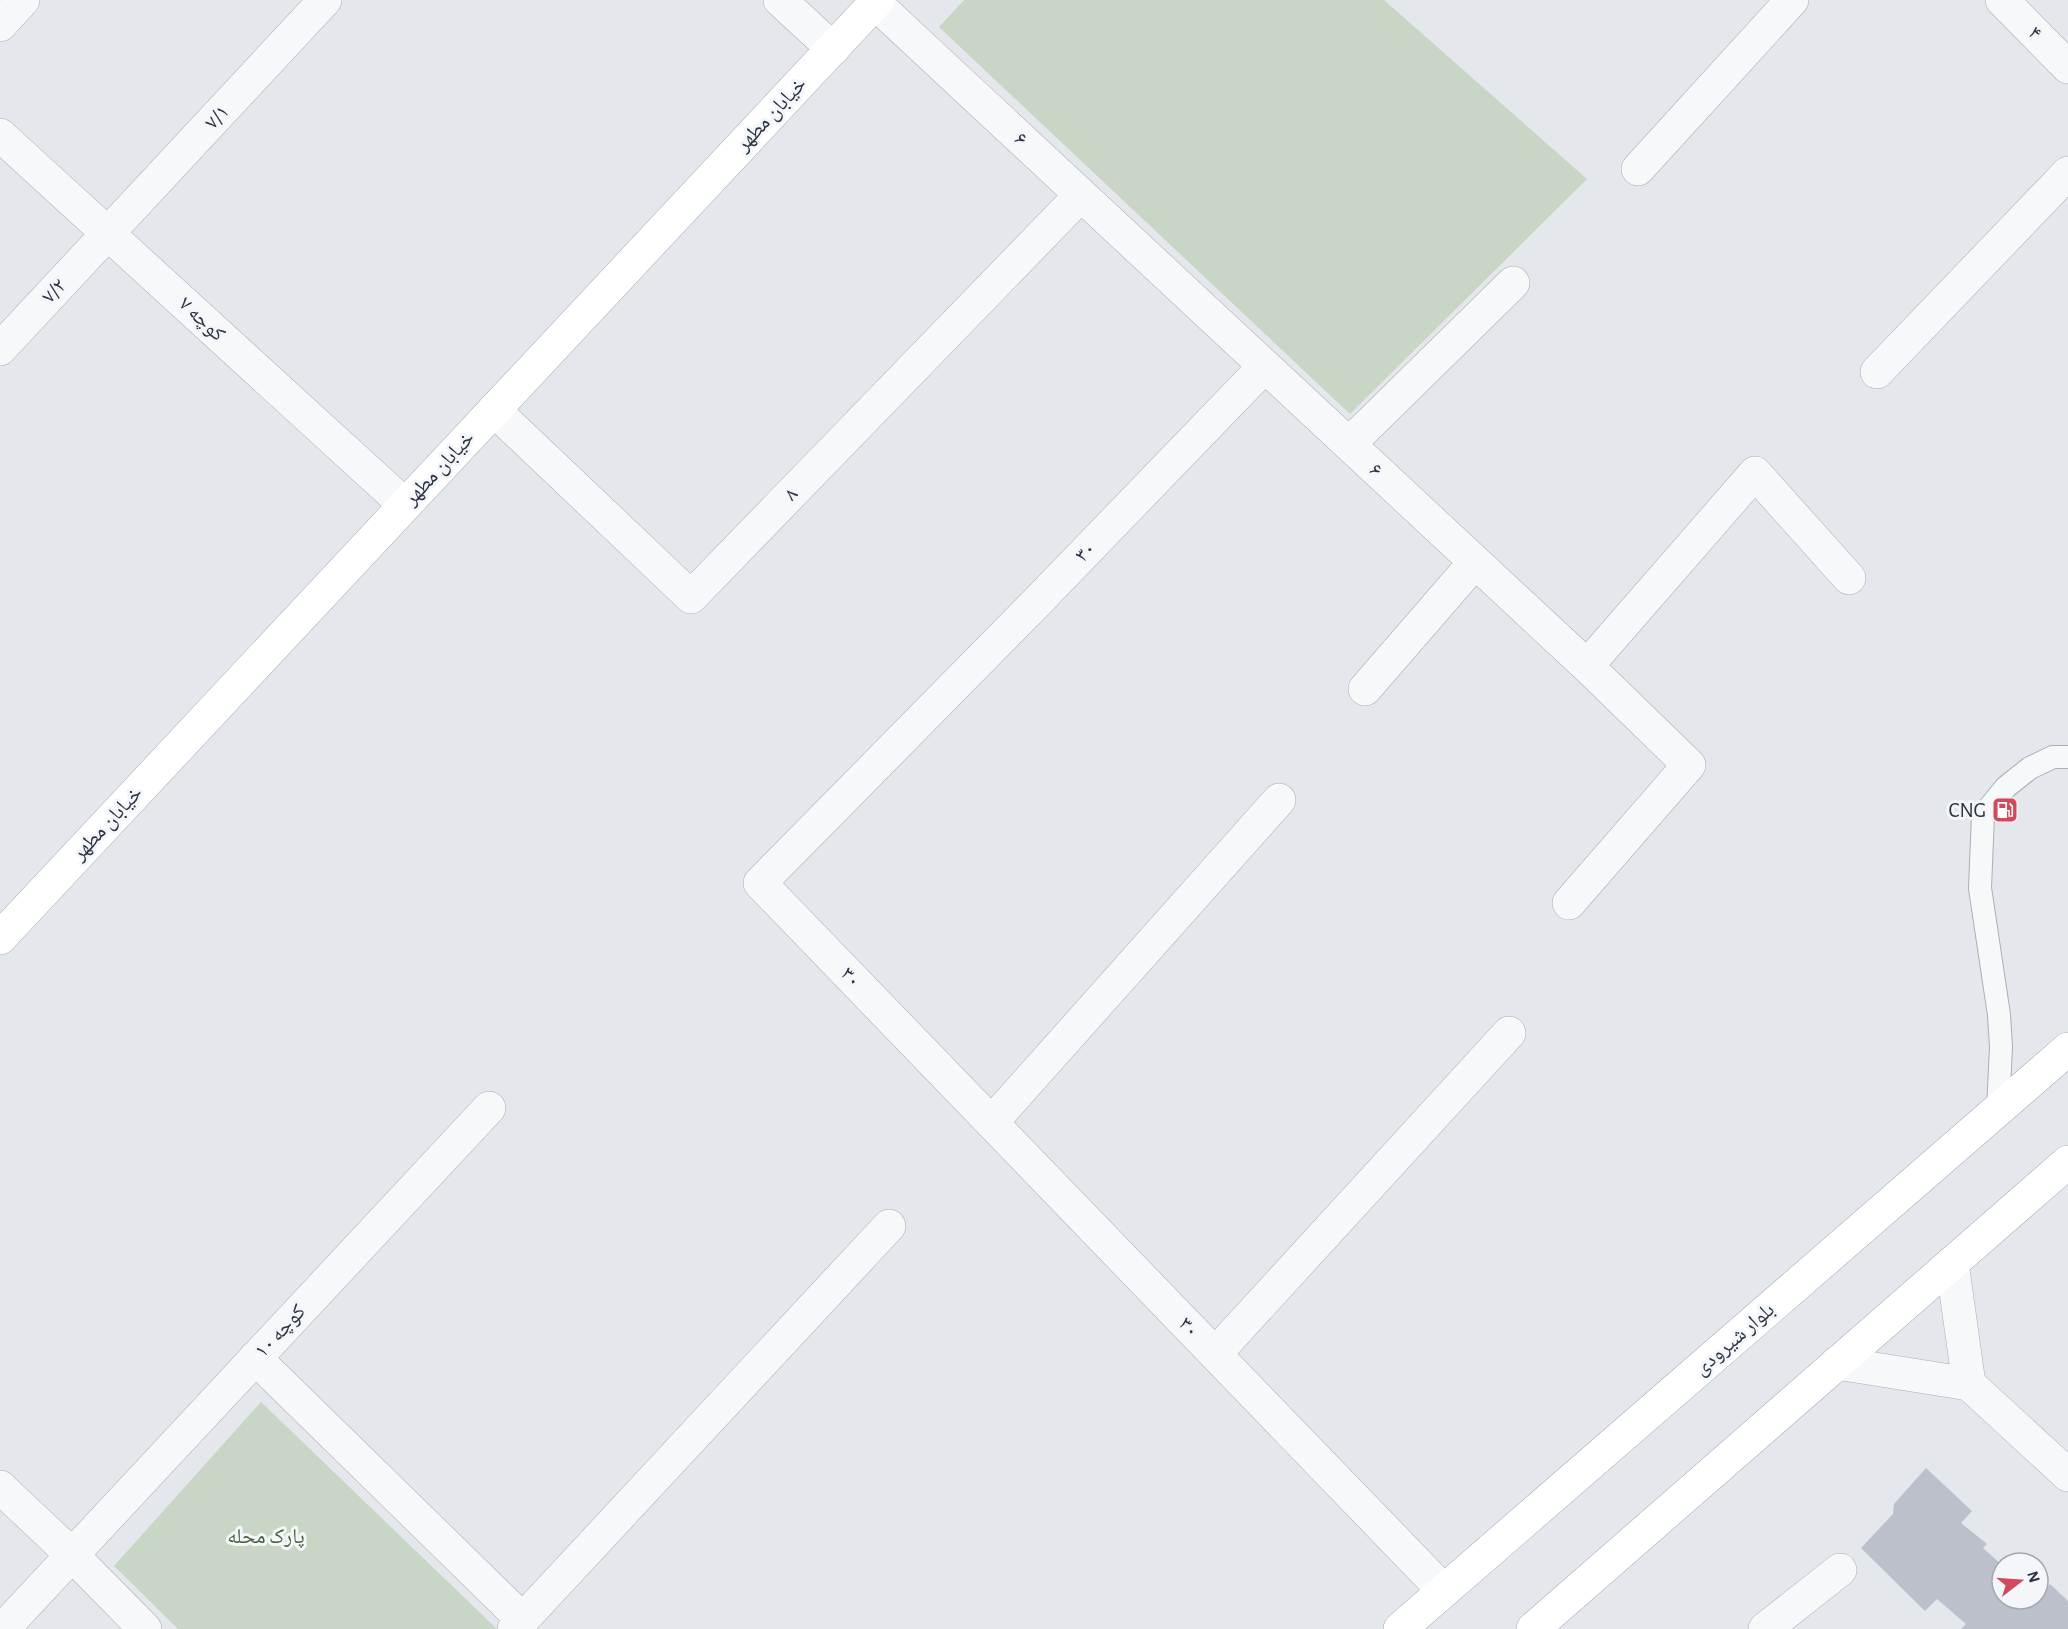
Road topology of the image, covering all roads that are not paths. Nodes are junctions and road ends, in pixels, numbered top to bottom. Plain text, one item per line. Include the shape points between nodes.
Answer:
1 (23, 0) edge
2 (325, 0) edge
3 (780, 0) edge
4 (1792, 0) edge
5 (2002, 0) edge
6 (876, 2) edge
7 (0, 25) edge
8 (833, 49) junction
9 (2068, 67) edge
10 (0, 135) edge
11 (1638, 169) dead end
12 (2068, 173) edge
13 (1082, 195) junction
14 (108, 233) junction
15 (1513, 283) dead end
16 (0, 349) edge
17 (1265, 366) junction
18 (1877, 372) dead end
19 (494, 410) junction
20 (1349, 444) junction
21 (405, 505) junction
22 (1475, 562) junction
23 (1849, 578) dead end
24 (1587, 666) junction
25 (1365, 690) dead end
26 (2068, 757) edge
27 (1279, 800) dead end
28 (1569, 903) dead end
29 (0, 938) edge
30 (1509, 1033) dead end
31 (2068, 1049) edge
32 (489, 1108) dead end
33 (1998, 1110) junction
34 (992, 1122) junction
35 (2068, 1162) edge
36 (888, 1226) dead end
37 (1952, 1263) junction
38 (1215, 1354) junction
39 (255, 1358) junction
40 (1838, 1363) junction
41 (1969, 1384) junction
42 (2068, 1475) edge
43 (0, 1487) edge
44 (71, 1554) junction
45 (1840, 1570) dead end
46 (1443, 1591) junction
47 (518, 1624) edge
48 (3, 1629) edge
49 (145, 1629) edge
50 (1400, 1629) edge
51 (1533, 1629) edge
52 (1765, 1629) edge

1 - 7 street
2 - 14 street, ۷/۱
3 - 8 street
4 - 11 street
5 - 9 street, ۴
6 - 8 main road, خیابان مطهر
6 - 13 street, ۶
8 - 19 main road, خیابان مطهر
10 - 14 street, کوچه ۷
12 - 18 street
13 - 17 street, ۶
13 - 19 street, ۸ via 690,597
14 - 16 street, ۷/۲
14 - 21 street, کوچه ۷
15 - 20 street
17 - 20 street, ۶
17 - 34 street, ۳۰ via 760,883
19 - 21 main road, خیابان مطهر
20 - 22 street, ۶
21 - 29 main road, خیابان مطهر
22 - 24 street, ۶
22 - 25 street
23 - 24 street via 1755,473
24 - 28 street, ۶ via 1689,765
26 - 33 lane via 2053,757 2030,768 2006,787 1983,815 1980,888 2000,1015
27 - 34 street
30 - 38 street
31 - 33 main road, بلوار شیرودی
32 - 39 street, کوچه ۱۰
33 - 46 main road, بلوار شیرودی
34 - 38 street, ۳۰
35 - 37 main road
36 - 47 street
37 - 40 main road
37 - 41 street
38 - 46 street, ۳۰
39 - 44 street, کوچه ۱۰
39 - 47 street
40 - 41 street
40 - 51 main road
41 - 42 street
43 - 44 street
44 - 48 street, کوچه ۱۰
44 - 49 street
45 - 52 street
46 - 50 main road, بلوار شیرودی

